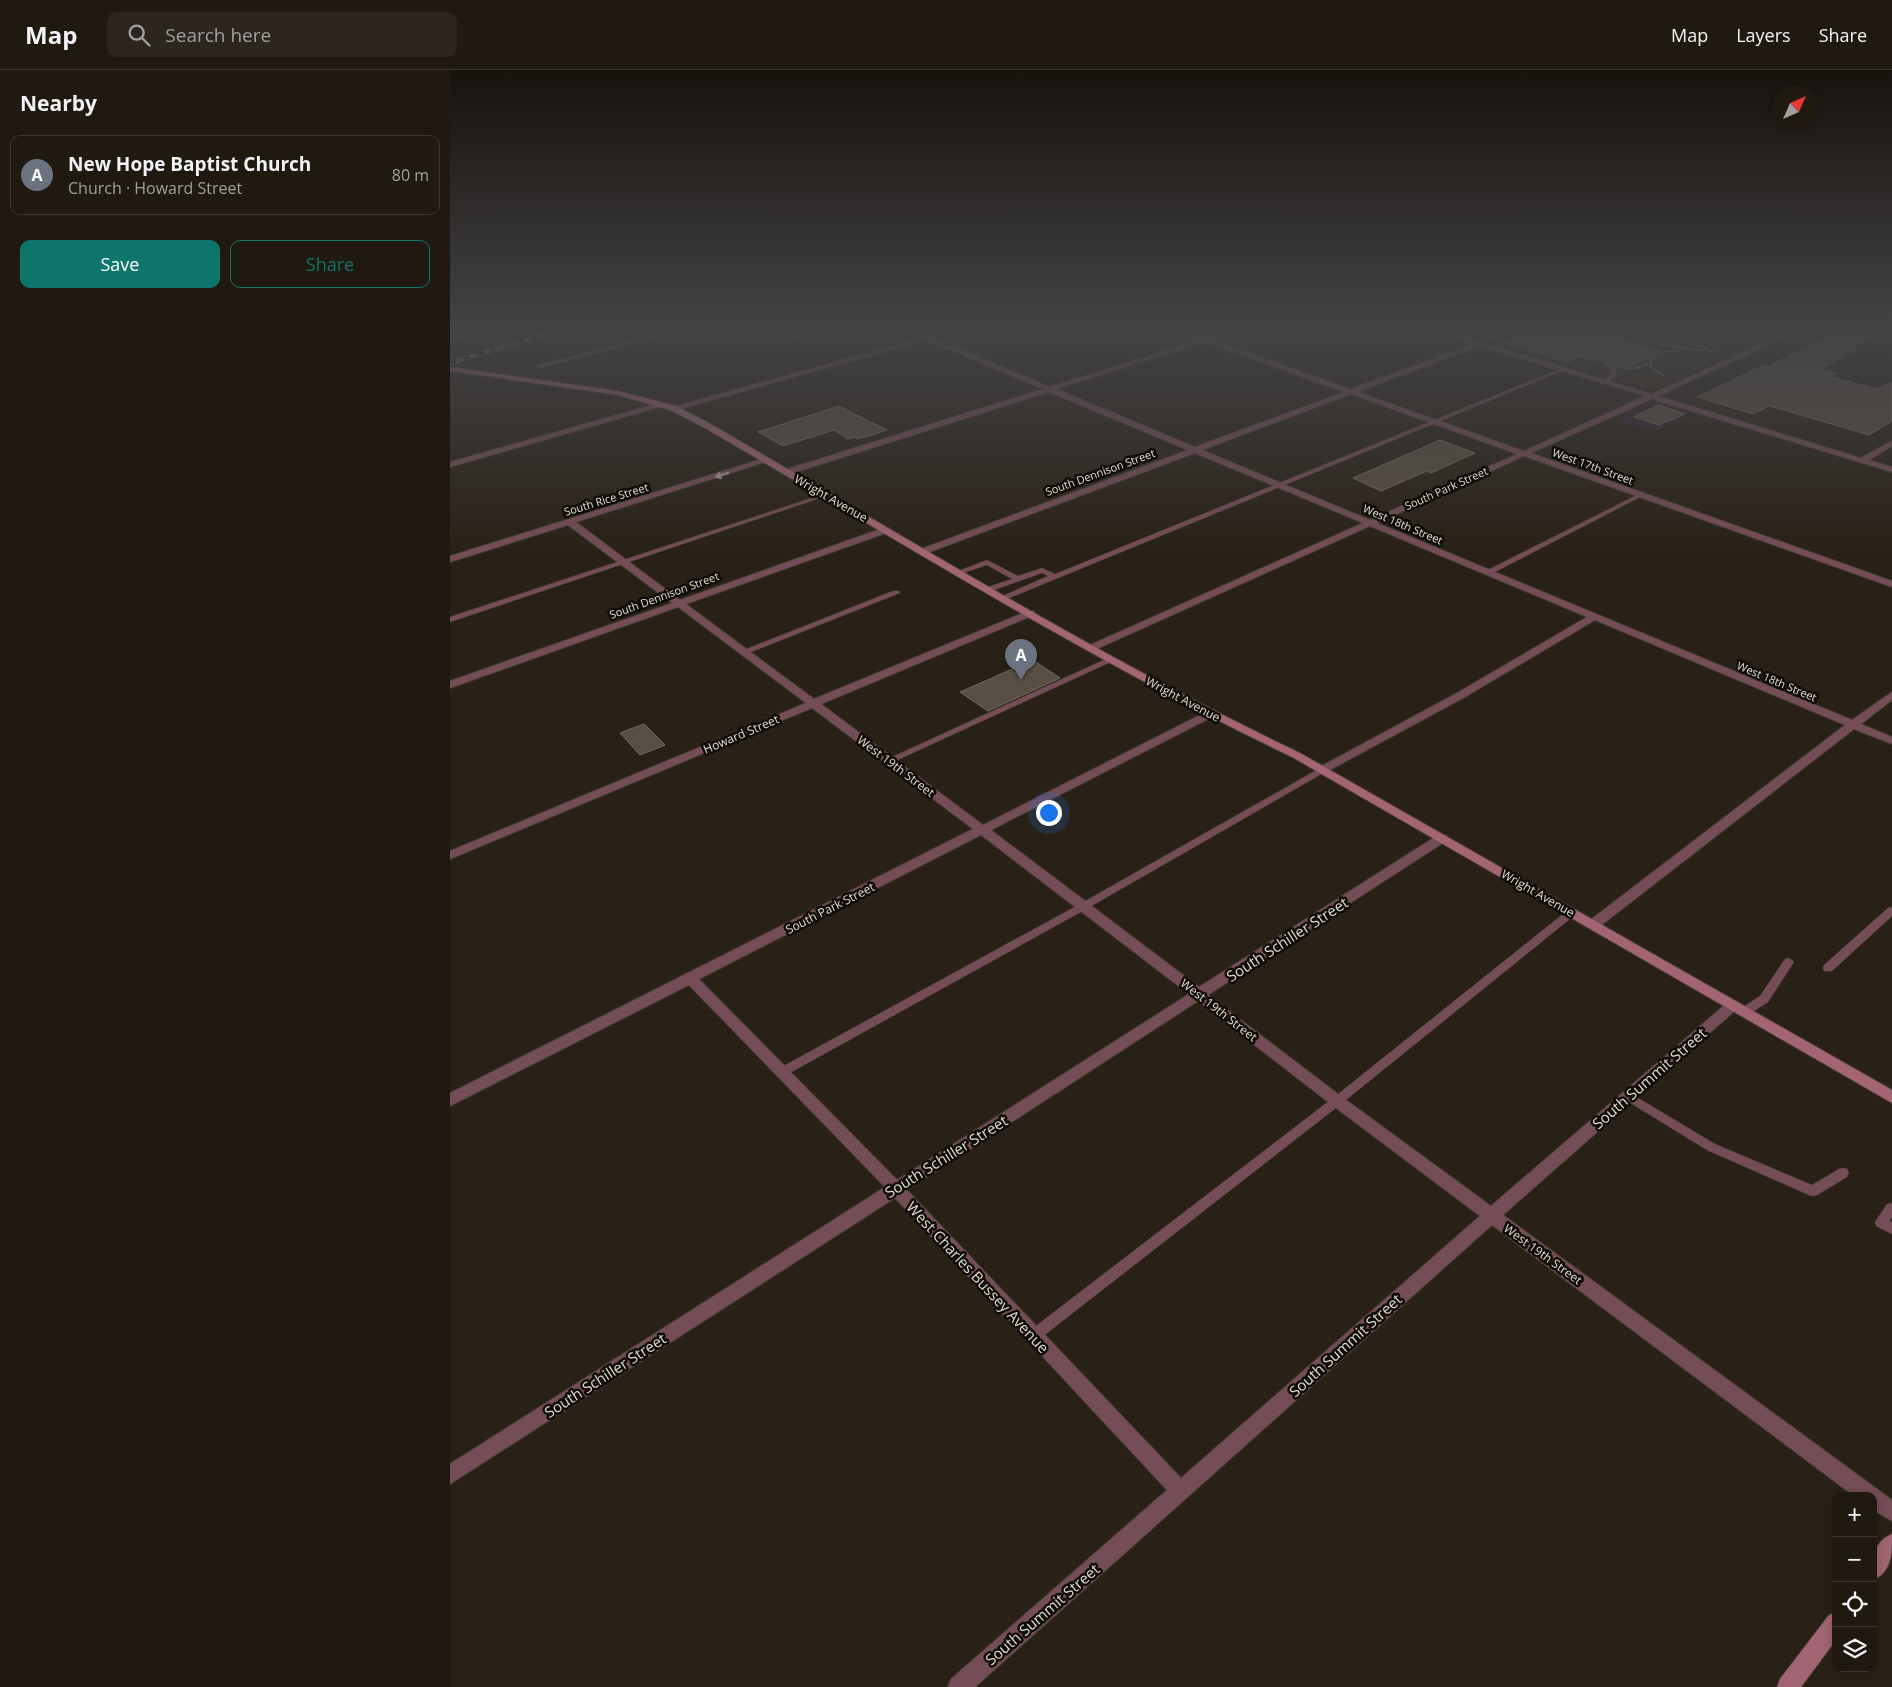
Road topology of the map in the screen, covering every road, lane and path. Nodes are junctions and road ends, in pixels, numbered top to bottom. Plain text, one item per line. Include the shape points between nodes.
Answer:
1 (686, 404) edge
2 (1000, 404) edge
3 (1090, 404) edge
4 (1318, 404) edge
5 (1385, 404) edge
6 (1476, 404) edge
7 (1630, 404) edge
8 (1681, 404) edge
9 (662, 405) joint
10 (673, 408) junction
11 (1433, 422) junction
12 (1892, 443) edge
13 (1196, 450) junction
14 (1524, 453) junction
15 (768, 460) junction
16 (1862, 461) junction
17 (450, 464) edge
18 (1892, 470) edge
19 (787, 472) junction
20 (1281, 485) junction
21 (826, 494) junction
22 (1641, 495) junction
23 (570, 522) junction
24 (1369, 522) junction
25 (886, 530) junction
26 (924, 552) junction
27 (450, 559) edge
28 (625, 563) junction
29 (960, 572) junction
30 (1488, 572) junction
31 (1055, 577) junction
32 (1018, 579) junction
33 (1892, 584) edge
34 (991, 589) junction
35 (896, 593) dead end
36 (1004, 598) junction
37 (677, 604) junction
38 (1032, 613) junction
39 (1594, 616) junction
40 (450, 620) edge
41 (1092, 648) junction
42 (743, 652) junction
43 (1111, 660) junction
44 (450, 685) edge
45 (1892, 695) edge
46 (814, 704) junction
47 (1210, 714) junction
48 (1853, 725) junction
49 (1892, 742) edge
50 (890, 760) junction
51 (1322, 770) junction
52 (982, 830) junction
53 (1442, 838) junction
54 (450, 855) edge
55 (1084, 906) junction
56 (1892, 910) edge
57 (1572, 912) junction
58 (1594, 924) junction
59 (1790, 962) dead end
60 (1828, 968) dead end
61 (690, 978) junction
62 (1200, 995) junction
63 (1738, 1009) junction
64 (782, 1072) junction
65 (1628, 1096) junction
66 (1892, 1097) edge
67 (450, 1100) edge
68 (1337, 1101) junction
69 (1843, 1173) dead end
70 (895, 1188) junction
71 (1892, 1208) edge
72 (1491, 1216) junction
73 (1892, 1229) edge
74 (1033, 1336) junction
75 (450, 1475) edge
76 (1182, 1491) junction
77 (1865, 1492) edge
78 (1877, 1501) edge
79 (1892, 1512) edge
80 (1892, 1544) edge
81 (1877, 1565) edge
82 (1832, 1627) edge
83 (960, 1687) edge
84 (1788, 1687) edge

1 - 10 street
2 - 19 street
3 - 13 street, West 18th Street
4 - 13 street, South Dennison Street
5 - 11 street, West 17th Street
6 - 11 lane
7 - 14 street, South Park Street
8 - 16 street
9 - 10 main road, Wright Avenue
9 - 17 street
10 - 15 main road, Wright Avenue
11 - 14 street, West 17th Street
11 - 20 lane
12 - 16 street
13 - 20 street, West 18th Street
13 - 26 street, South Dennison Street
14 - 22 street, West 17th Street
14 - 24 street, South Park Street
15 - 19 main road, Wright Avenue
15 -> 23 street, South Rice Street
16 - 18 street
19 - 21 main road, Wright Avenue
20 - 24 street, West 18th Street
20 - 31 lane
21 - 25 main road, Wright Avenue
21 - 28 lane
22 - 30 lane
22 - 33 street, West 17th Street
23 - 27 street, South Rice Street
23 - 28 street, West 19th Street
24 - 30 street, West 18th Street
24 - 41 street, South Park Street
25 - 26 main road, Wright Avenue
25 - 37 street, South Dennison Street
26 - 29 main road, Wright Avenue
28 - 37 street, West 19th Street
28 - 40 lane
29 - 32 lane via 987,562
29 - 34 main road, Wright Avenue
30 - 39 street, West 18th Street
31 - 32 lane via 1042,570
31 - 36 lane
32 - 34 lane
34 - 36 main road, Wright Avenue
35 - 42 lane
36 - 38 main road, Wright Avenue
37 - 42 street, West 19th Street
37 - 44 street, South Dennison Street
38 - 41 main road, Wright Avenue
38 - 46 street, Howard Street
39 - 48 street, West 18th Street
39 - 51 street via 1461,695
41 - 43 main road, Wright Avenue
42 - 46 street, West 19th Street
43 - 47 main road, Wright Avenue
43 - 50 lane
45 - 48 street
46 - 50 street, West 19th Street
46 - 54 street, Howard Street
47 - 51 main road, Wright Avenue via 1296,754
47 - 52 street, South Park Street
48 - 49 street, West 18th Street
48 - 58 street
50 - 52 street, West 19th Street
51 - 53 main road, Wright Avenue
51 - 55 lane
52 - 55 street, West 19th Street
52 - 61 street, South Park Street
53 - 57 main road, Wright Avenue
53 - 62 street, South Schiller Street
55 - 62 street, West 19th Street
55 - 64 lane
56 - 60 lane
57 - 58 main road, Wright Avenue
57 - 68 lane
58 - 63 main road, Wright Avenue
59 - 63 lane via 1764,999
61 - 64 street, West Charles Bussey Avenue
61 - 67 street, South Park Street
62 - 68 street, West 19th Street
62 - 70 street, South Schiller Street
63 - 65 street, South Summit Street
63 - 66 main road, Wright Avenue
64 - 70 street, West Charles Bussey Avenue
65 - 69 lane via 1711,1148 1813,1191
65 - 72 street, South Summit Street
68 - 72 street, West 19th Street
68 - 74 lane
70 - 74 street, West Charles Bussey Avenue
70 - 75 street, South Schiller Street
71 - 73 lane via 1880,1222
72 - 76 street, South Summit Street
72 - 77 street, West 19th Street
74 - 76 street, West Charles Bussey Avenue
76 - 83 street, South Summit Street
78 - 79 street
80 - 81 main road
82 - 84 main road

